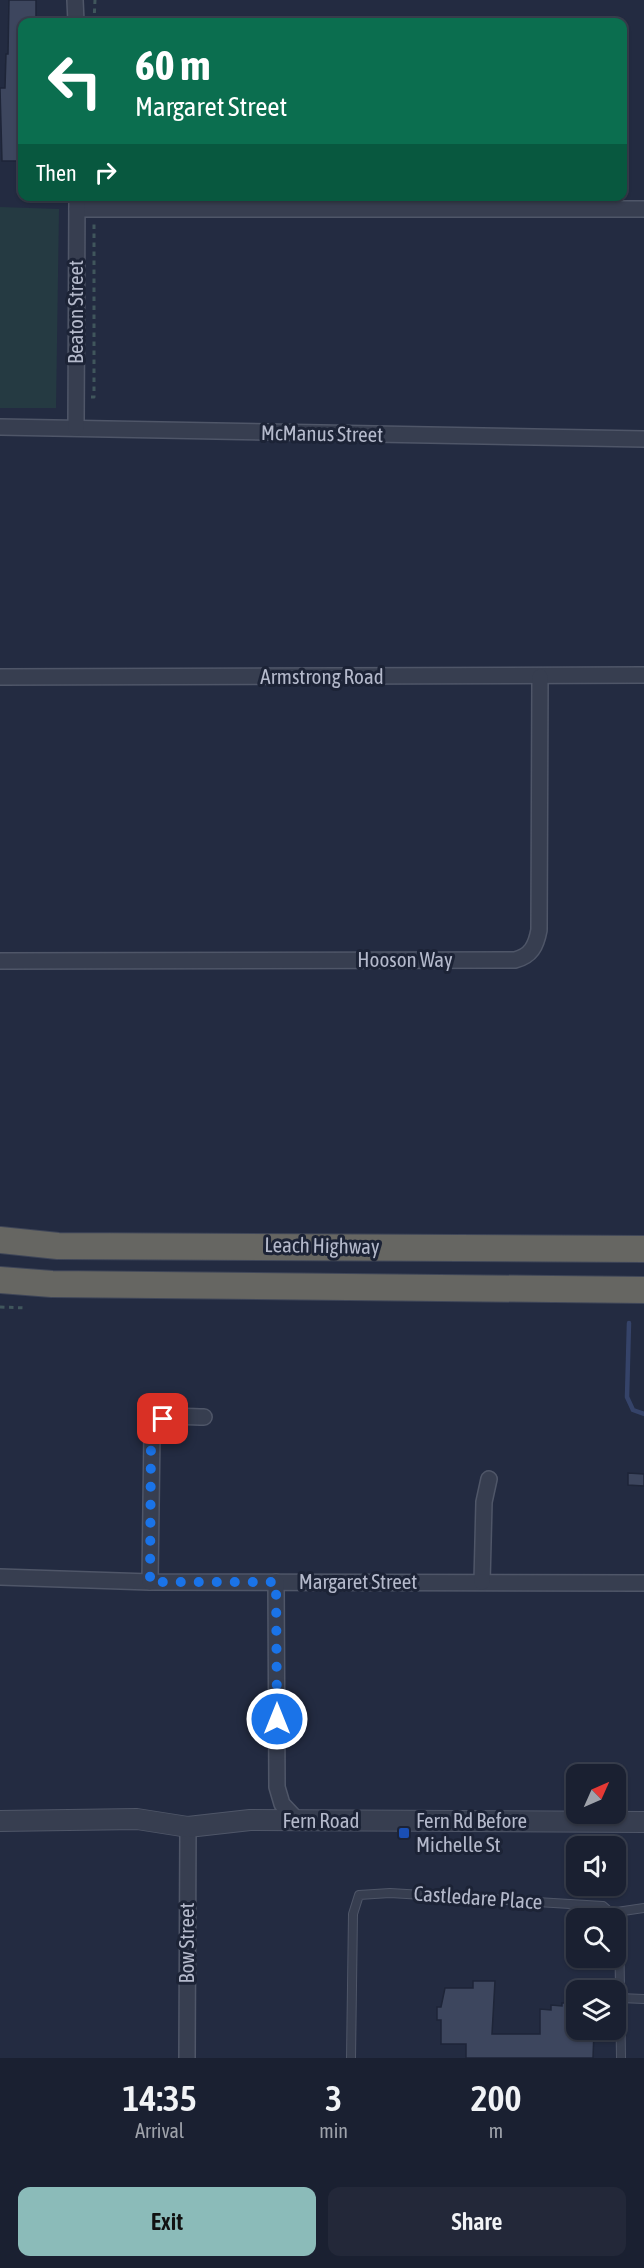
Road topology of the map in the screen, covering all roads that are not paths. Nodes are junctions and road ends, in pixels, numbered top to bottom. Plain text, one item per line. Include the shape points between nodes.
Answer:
1 (75, 0) edge
2 (76, 18) edge
3 (77, 203) edge
4 (644, 209) edge
5 (0, 427) edge
6 (76, 428) junction
7 (644, 439) edge
8 (644, 675) edge
9 (0, 677) edge
10 (540, 677) junction
11 (0, 961) edge
12 (0, 1240) edge
13 (644, 1249) edge
14 (0, 1280) edge
15 (644, 1290) edge
16 (204, 1417) dead end
17 (489, 1479) dead end
18 (0, 1577) edge
19 (150, 1582) junction
20 (276, 1582) junction
21 (482, 1582) junction
22 (644, 1583) edge
23 (0, 1821) edge
24 (299, 1821) junction
25 (644, 1822) edge
26 (188, 1827) junction
27 (605, 1908) edge
28 (644, 1908) edge
29 (626, 1911) edge
30 (626, 1998) edge
31 (644, 1999) edge
32 (621, 2040) edge
33 (187, 2058) edge
34 (351, 2058) edge
35 (621, 2058) edge

1 - 2 street
3 - 4 street
3 - 6 street, Beaton Street
5 - 6 street, McManus Street
6 - 7 street, McManus Street
8 - 10 street, Armstrong Road
9 - 10 street, Armstrong Road
10 - 11 street, Hooson Way via 539,930 534,947 524,958
12 - 13 highway, Leach Highway via 58,1246
14 - 15 highway, Leach Highway via 52,1284
16 - 19 street via 168,1417 152,1431
17 - 21 street via 484,1502
18 - 19 street, Margaret Street
19 - 20 street, Margaret Street
20 - 21 street, Margaret Street
20 - 24 street via 277,1787 282,1804
21 - 22 street, Margaret Street
23 - 26 street, Fern Road via 136,1819
24 - 25 street, Fern Road
24 - 26 street, Fern Road
26 - 33 street, Bow Street
27 - 34 lane, Castledare Place via 359,1894 353,1914
28 - 29 lane
30 - 31 lane
32 - 35 lane

